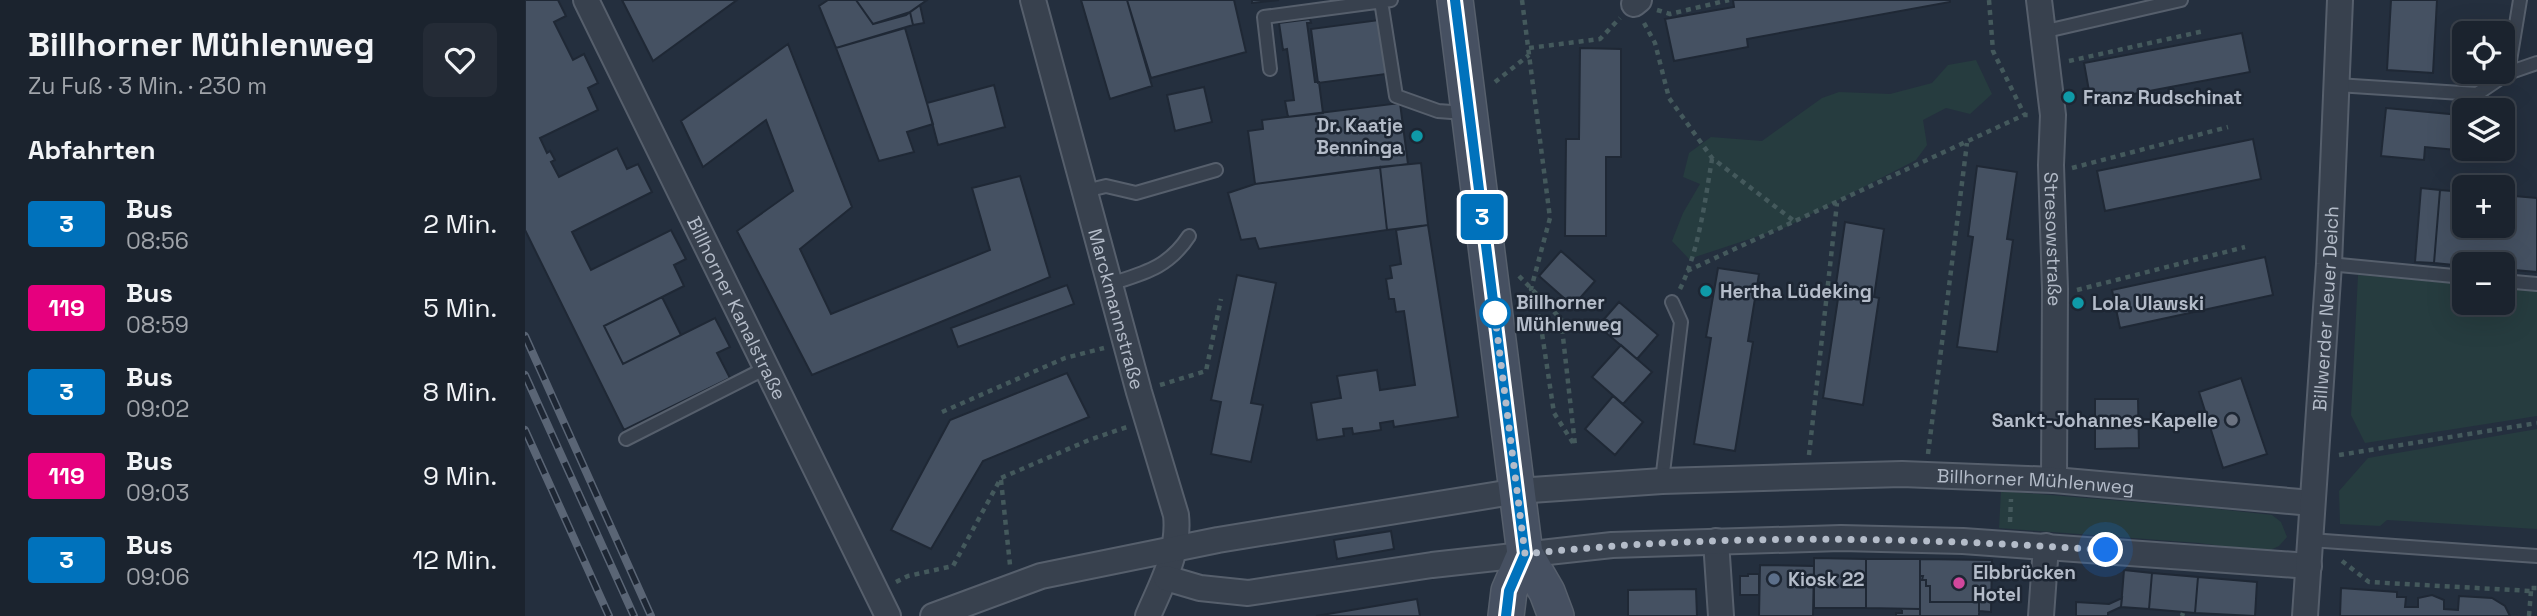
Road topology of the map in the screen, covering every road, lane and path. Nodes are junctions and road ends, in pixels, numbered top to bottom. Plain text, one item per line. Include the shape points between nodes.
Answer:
1 (586, 0) edge
2 (1034, 0) edge
3 (1455, 0) edge
4 (1522, 0) edge
5 (1728, 0) edge
6 (1989, 0) edge
7 (2039, 0) edge
8 (2181, 0) edge
9 (2340, 0) edge
10 (2520, 0) edge
11 (1386, 1) edge
12 (1636, 2) edge
13 (2515, 30) edge
14 (2204, 31) dead end
15 (2042, 32) junction
16 (1529, 48) junction
17 (1530, 55) junction
18 (2537, 63) edge
19 (2046, 66) junction
20 (1270, 69) dead end
21 (2515, 71) edge
22 (2492, 84) edge
23 (2337, 85) junction
24 (1469, 108) junction
25 (2024, 115) junction
26 (2053, 115) junction
27 (2228, 127) dead end
28 (1967, 143) junction
29 (1712, 158) junction
30 (2051, 165) junction
31 (1216, 170) dead end
32 (1085, 191) junction
33 (1837, 202) junction
34 (1795, 221) junction
35 (1189, 236) dead end
36 (2245, 247) dead end
37 (2329, 264) junction
38 (2452, 276) edge
39 (2515, 282) edge
40 (1110, 284) junction
41 (2537, 284) edge
42 (1531, 289) junction
43 (2055, 289) junction
44 (1221, 299) dead end
45 (1672, 302) dead end
46 (1082, 354) dead end
47 (766, 368) junction
48 (1139, 391) junction
49 (942, 412) dead end
50 (2537, 423) edge
51 (1114, 431) dead end
52 (626, 439) dead end
53 (2314, 459) junction
54 (1807, 475) junction
55 (1925, 475) junction
56 (2012, 477) junction
57 (1001, 478) junction
58 (2054, 480) junction
59 (1662, 481) junction
60 (1518, 491) junction
61 (2312, 503) junction
62 (2310, 540) junction
63 (1716, 541) junction
64 (2339, 541) junction
65 (2009, 544) junction
66 (2046, 546) junction
67 (1175, 548) junction
68 (1008, 549) dead end
69 (1525, 554) junction
70 (2537, 556) edge
71 (2309, 566) junction
72 (1166, 578) junction
73 (896, 582) dead end
74 (2534, 589) edge
75 (888, 616) edge
76 (933, 616) edge
77 (1148, 616) edge
78 (1506, 616) edge
79 (1556, 616) edge
80 (1721, 616) edge
81 (2041, 616) edge
82 (2305, 616) edge
83 (2529, 616) edge

1 - 47 street, Billhorner Kanalstraße
2 - 32 street, Marckmannstraße
3 - 24 street
4 - 16 path
5 - 12 path via 1670,13
6 - 25 path via 1993,51
7 - 15 street, Stresowstraße
8 - 15 lane
9 - 23 street, Billwerder Neuer Deich
10 - 13 lane
11 - 20 lane via 1264,17
11 - 24 lane via 1396,96 1438,111
12 - 16 path via 1600,39
12 - 29 path via 1655,43 1669,98
14 - 19 path
15 - 19 street, Stresowstraße
16 - 17 path
17 - 24 path
17 - 42 path via 1550,218
18 - 21 lane
19 - 26 street, Stresowstraße
22 - 23 lane via 2477,94
23 - 37 street, Billwerder Neuer Deich
24 - 60 street
25 - 26 path
25 - 28 path
26 - 30 street, Stresowstraße
27 - 30 path via 2075,168
28 - 33 path
28 - 55 path
29 - 34 path
29 - 34 path via 1687,271
30 - 43 street, Stresowstraße
31 - 32 lane via 1136,192 1106,186
32 - 40 street, Marckmannstraße
33 - 34 path
33 - 54 path
35 - 40 lane via 1160,267
36 - 43 path via 2081,291
37 - 38 lane
37 - 53 street, Billwerder Neuer Deich
39 - 41 lane
40 - 48 street, Marckmannstraße
42 - 42 path via 1554,412 1575,446 1560,319
43 - 58 street, Stresowstraße
44 - 48 path via 1206,371
45 - 59 lane via 1681,322
46 - 49 path
47 - 52 lane
47 - 75 street, Billhorner Kanalstraße
48 - 67 street, Marckmannstraße via 1176,515
50 - 53 path
51 - 57 path
53 - 61 street, Billwerder Neuer Deich
54 - 55 street, Billhorner Mühlenweg
54 - 59 street, Billhorner Mühlenweg
55 - 56 street, Billhorner Mühlenweg
56 - 58 street, Billhorner Mühlenweg
56 - 65 path
57 - 68 path
57 - 73 path via 953,566
58 - 61 street, Billhorner Mühlenweg
59 - 60 street, Billhorner Mühlenweg
60 - 67 street, Billhorner Mühlenweg
60 - 69 street
61 - 62 street, Billwerder Neuer Deich
62 - 64 lane
62 - 71 street, Billwerder Neuer Deich
63 - 65 street via 1841,538
63 - 69 street
63 - 80 street
64 - 70 lane
64 - 74 path via 2338,559 2369,582
65 - 66 street
66 - 71 street
66 - 81 street
67 - 72 street, Marckmannstraße
67 - 76 street, Billhorner Mühlenweg via 1041,576
69 - 72 street via 1248,593 1200,588
69 - 78 street via 1509,591
69 - 79 street via 1548,592
71 - 82 street, Billwerder Neuer Deich
72 - 77 street, Marckmannstraße
74 - 83 path

